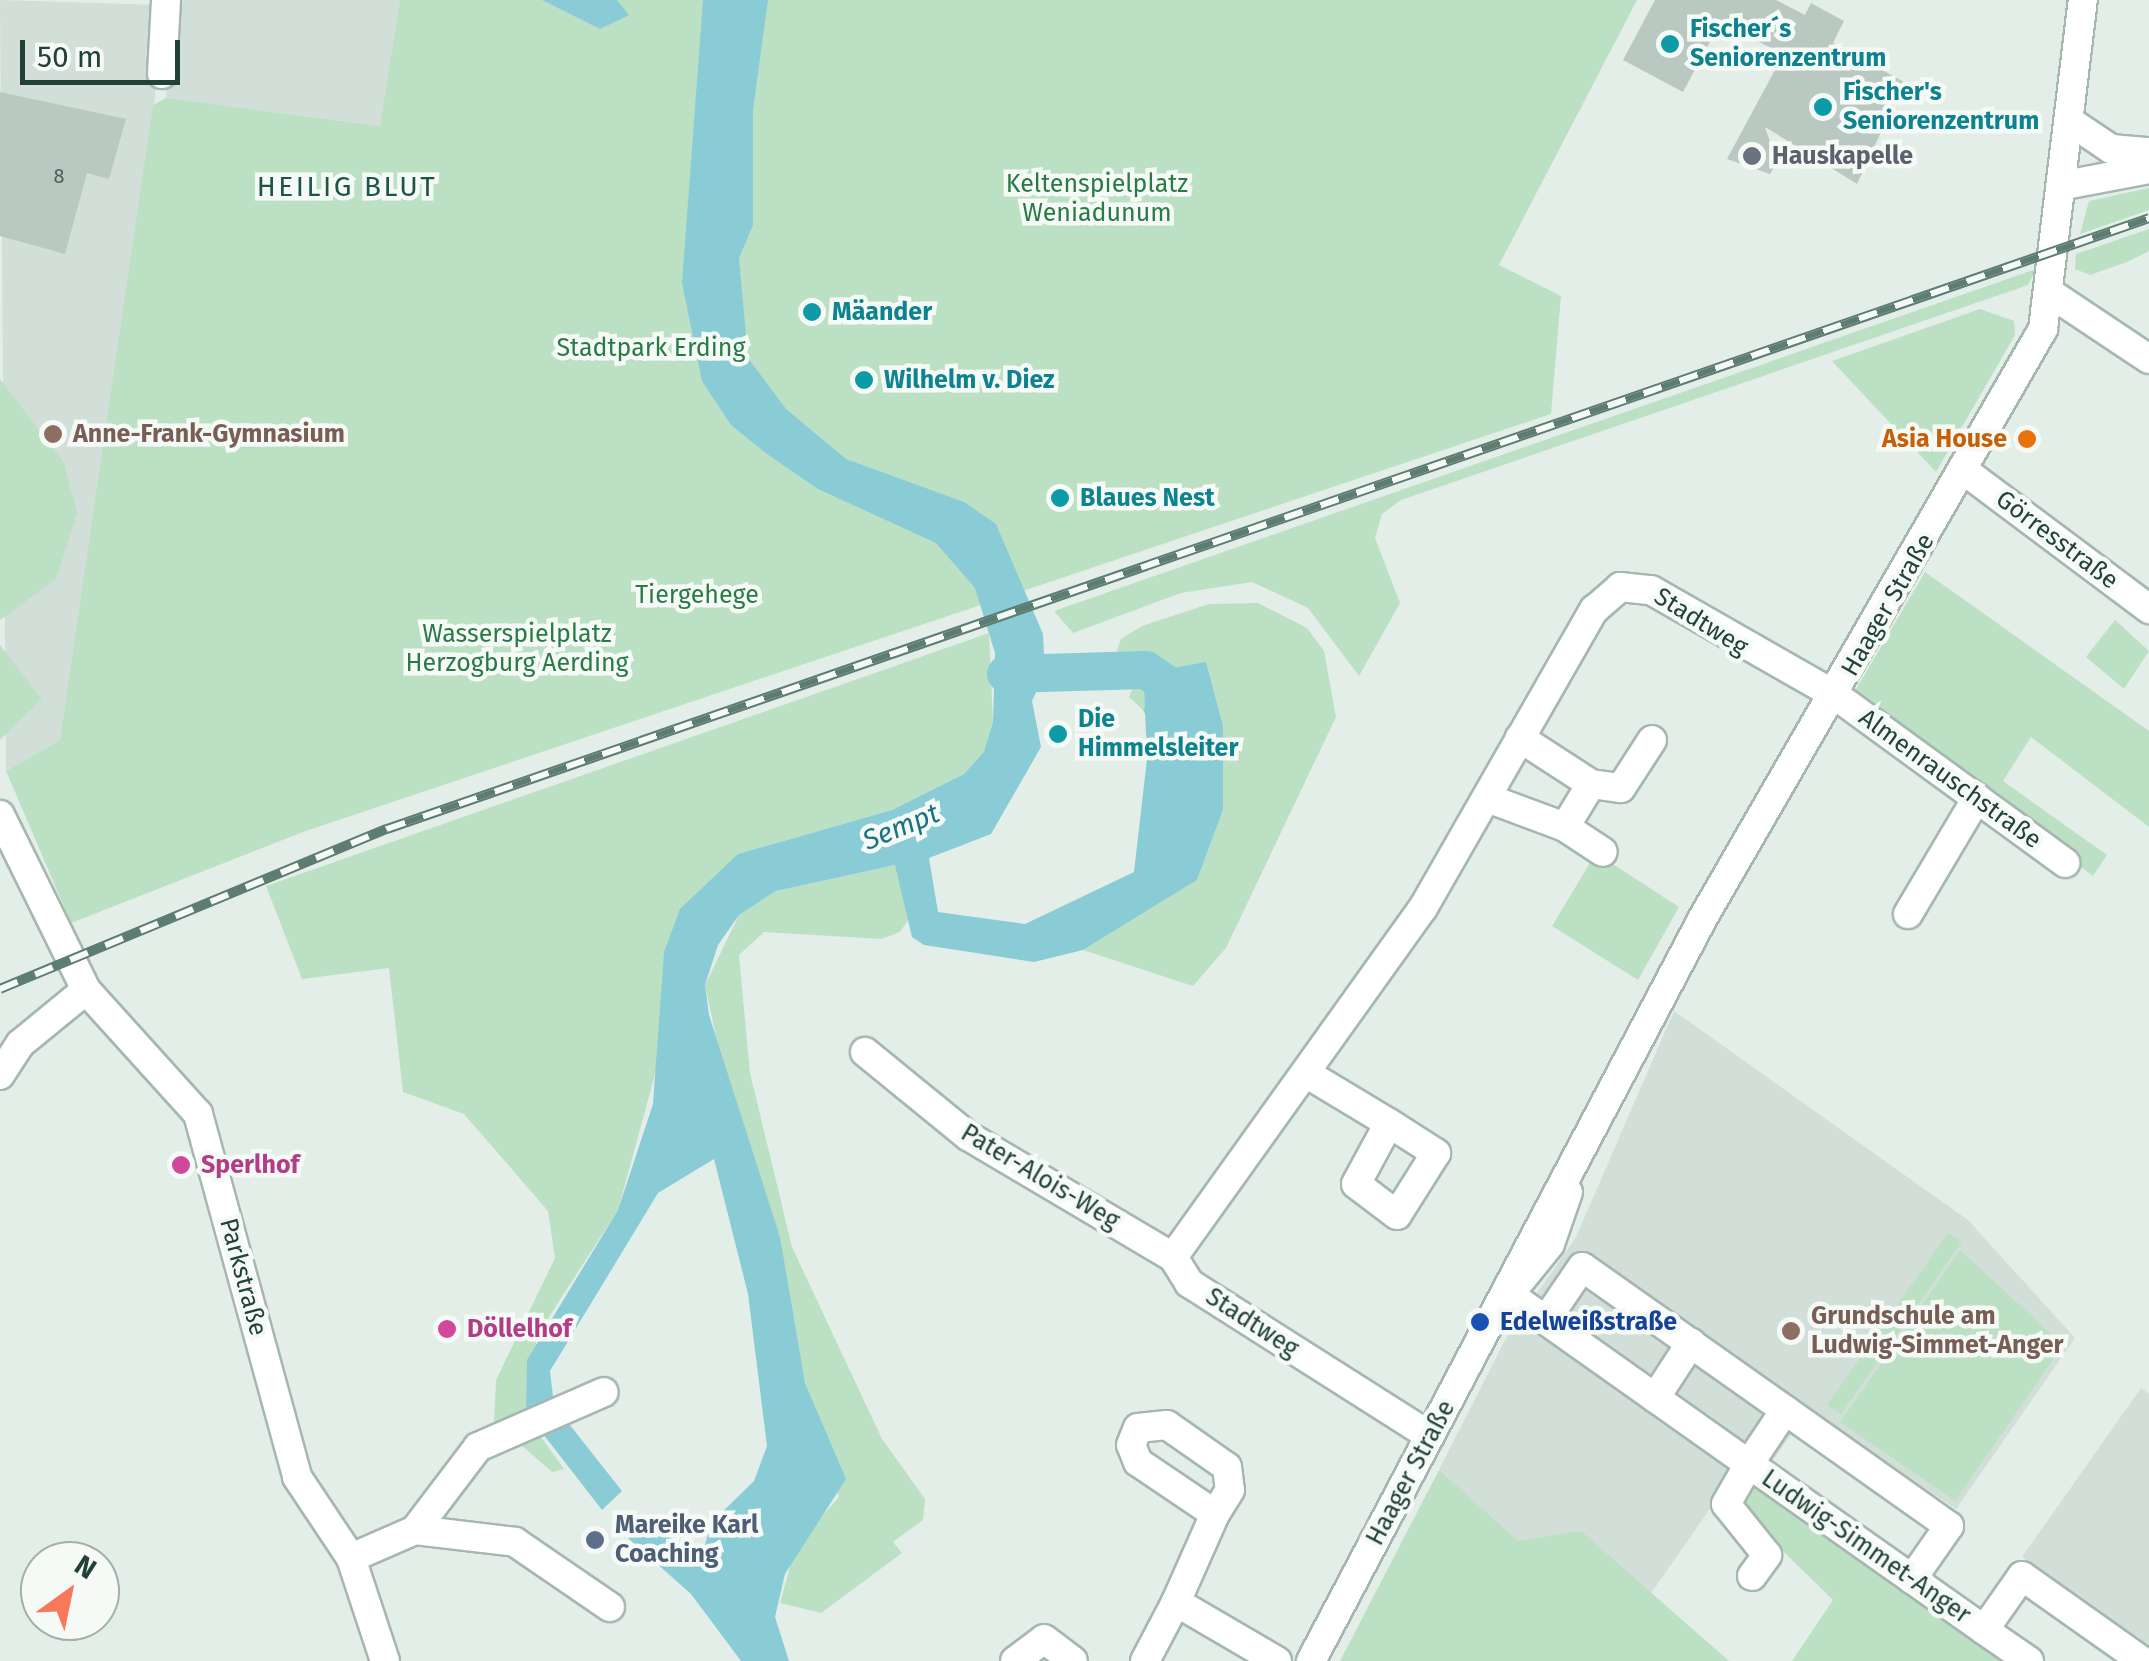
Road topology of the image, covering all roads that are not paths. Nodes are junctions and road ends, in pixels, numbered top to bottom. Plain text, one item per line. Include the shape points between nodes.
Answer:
1 (166, 0) edge
2 (2082, 0) edge
3 (162, 74) dead end
4 (2071, 122) junction
5 (2149, 152) edge
6 (2149, 169) edge
7 (2065, 185) junction
8 (2054, 295) junction
9 (2149, 359) edge
10 (1966, 472) junction
11 (2149, 609) edge
12 (1835, 696) junction
13 (1520, 738) junction
14 (1652, 740) dead end
15 (1592, 784) junction
16 (1487, 798) junction
17 (1977, 798) junction
18 (0, 815) edge
19 (1565, 828) junction
20 (1604, 852) dead end
21 (2065, 863) dead end
22 (1908, 914) dead end
23 (86, 990) junction
24 (865, 1052) dead end
25 (0, 1075) edge
26 (1308, 1075) junction
27 (1389, 1123) dead end
28 (1172, 1256) junction
29 (1512, 1291) junction
30 (1546, 1320) junction
31 (1691, 1343) junction
32 (604, 1392) dead end
33 (1655, 1398) junction
34 (1785, 1410) junction
35 (1430, 1436) junction
36 (1749, 1464) junction
37 (1214, 1514) dead end
38 (415, 1530) junction
39 (351, 1558) junction
40 (1752, 1576) dead end
41 (1912, 1579) junction
42 (1176, 1602) junction
43 (610, 1607) dead end
44 (1984, 1630) junction
45 (385, 1661) edge
46 (1015, 1661) edge
47 (1073, 1661) edge
48 (1145, 1661) edge
49 (1277, 1661) edge
50 (1311, 1661) edge
51 (2028, 1661) edge
52 (2142, 1661) edge

1 - 3 street
2 - 4 street, Haager Straße
4 - 5 street via 2110,149
4 - 7 street, Haager Straße
6 - 7 street
7 - 8 street, Haager Straße
8 - 9 street
8 - 10 street, Haager Straße
10 - 11 street, Görresstraße
10 - 12 street, Haager Straße
12 - 13 street, Stadtweg via 1636,584 1594,610
12 - 17 street, Almenrauschstraße
12 - 29 street, Haager Straße via 1704,916 1573,1171 1532,1234
13 - 15 street
13 - 16 street, Stadtweg
14 - 15 street via 1621,788
15 - 19 street
16 - 19 street
16 - 26 street, Stadtweg
17 - 21 street, Almenrauschstraße
17 - 22 street
18 - 23 street, Parkstraße
19 - 20 street
23 - 25 street via 20,1044
23 - 39 street, Parkstraße via 198,1114 297,1477
24 - 28 street, Pater-Alois-Weg via 968,1136
26 - 27 street
26 - 28 street, Stadtweg
28 - 35 street, Stadtweg via 1189,1283
29 - 30 street, Ludwig-Simmet-Anger
29 - 35 street, Haager Straße
30 - 31 street via 1582,1267
30 - 33 street, Ludwig-Simmet-Anger
31 - 33 street
31 - 34 street
32 - 38 street via 478,1447
33 - 36 street, Ludwig-Simmet-Anger
34 - 36 street, Ludwig-Simmet-Anger
34 - 41 street via 1949,1526
35 - 50 street, Haager Straße
36 - 40 street via 1726,1504 1768,1555
36 - 41 street, Ludwig-Simmet-Anger
37 - 42 street
38 - 39 street
38 - 43 street via 515,1542
39 - 45 street, Parkstraße
41 - 44 street, Ludwig-Simmet-Anger
42 - 48 street
42 - 49 street
44 - 51 street, Ludwig-Simmet-Anger
44 - 52 street, Ludwig-Simmet-Anger via 2022,1576
46 - 47 street via 1044,1638

